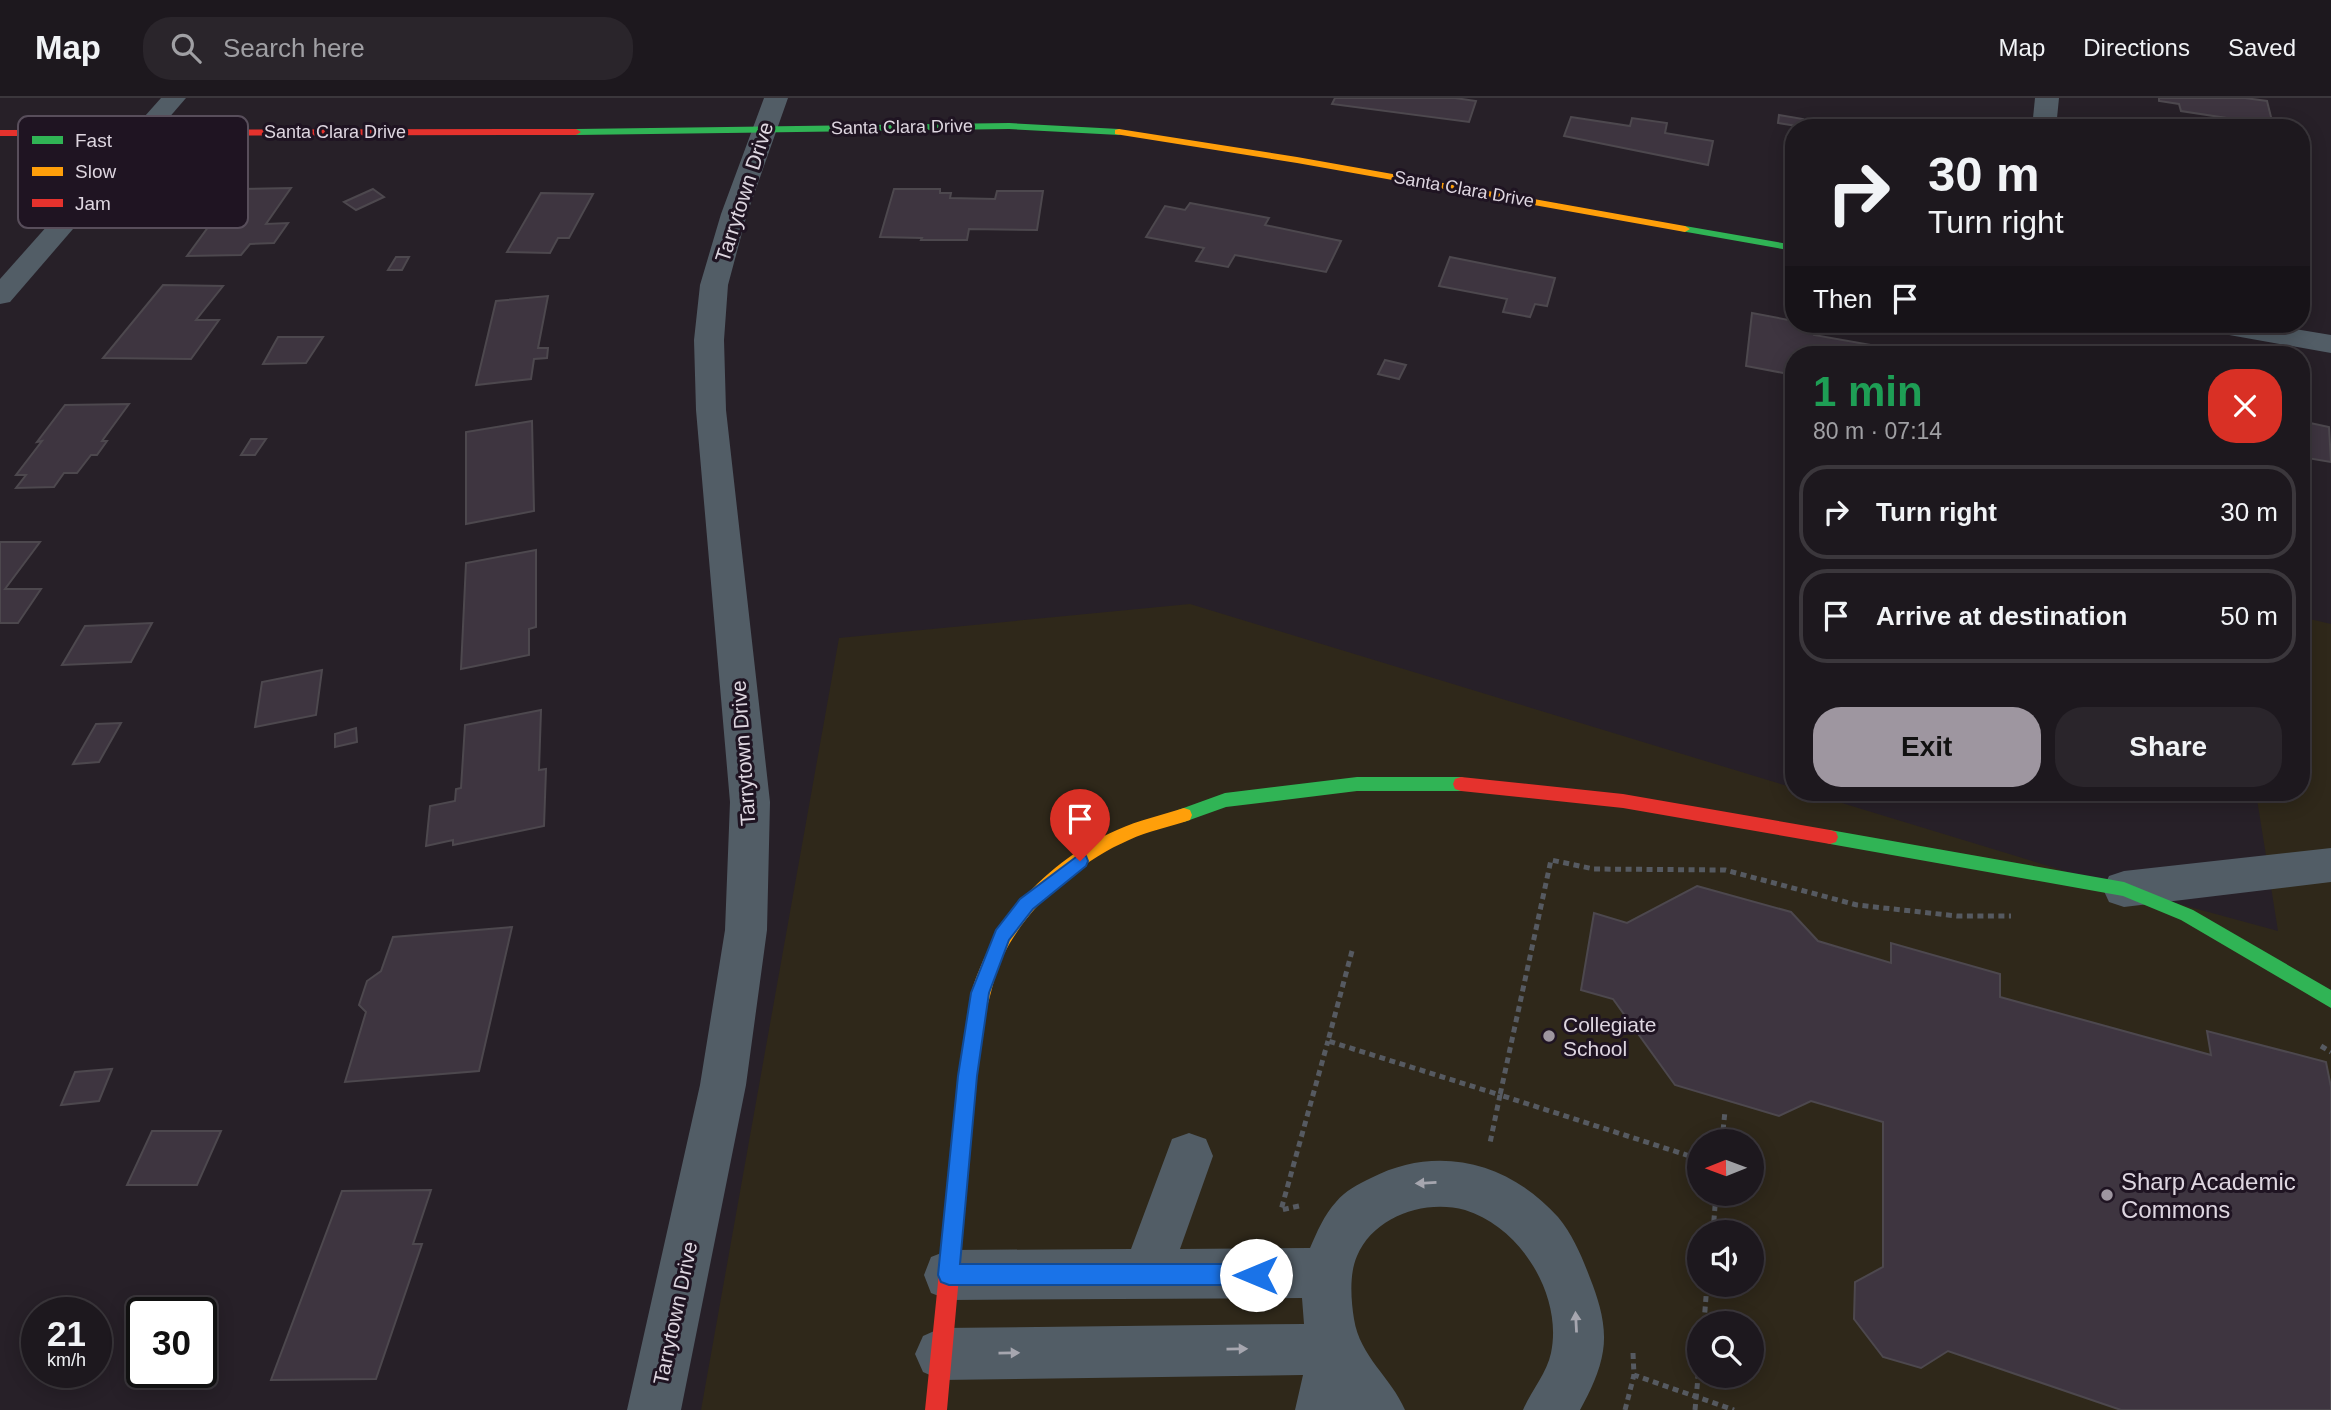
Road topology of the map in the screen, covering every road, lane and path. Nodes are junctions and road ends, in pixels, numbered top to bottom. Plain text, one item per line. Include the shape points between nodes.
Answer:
1 (174, 98) edge
2 (2047, 98) edge
3 (770, 113) edge
4 (159, 116) edge
5 (2045, 119) edge
6 (248, 130) edge
7 (0, 133) edge
8 (18, 133) edge
9 (60, 228) edge
10 (1785, 246) edge
11 (0, 296) edge
12 (2269, 333) edge
13 (2331, 344) edge
14 (2331, 865) edge
15 (2124, 888) junction
16 (2020, 916) dead end
17 (2331, 1000) edge
18 (2310, 1040) dead end
19 (1328, 1041) dead end
20 (2331, 1052) edge
21 (1725, 1111) dead end
22 (1723, 1129) edge
23 (1479, 1145) dead end
24 (1489, 1149) dead end
25 (1687, 1155) edge
26 (1189, 1156) dead end
27 (1309, 1196) dead end
28 (1327, 1273) junction
29 (949, 1275) junction
30 (1146, 1275) junction
31 (1335, 1350) junction
32 (941, 1354) junction
33 (1634, 1376) dead end
34 (1697, 1388) edge
35 (1696, 1397) junction
36 (654, 1410) edge
37 (936, 1410) edge
38 (1322, 1410) edge
39 (1378, 1410) edge
40 (1550, 1410) edge
41 (1625, 1410) edge
42 (1695, 1410) edge
43 (1734, 1410) edge

1 - 4 street
2 - 5 street
3 - 6 street, Santa Clara Drive
3 - 10 street, Santa Clara Drive via 1139,134
3 - 36 street, Tarrytown Drive via 714,285 709,340 711,410 750,802 746,930 723,1085
7 - 8 street, Santa Clara Drive
9 - 11 street
12 - 13 street
14 - 15 street
15 - 17 street via 2187,915
15 - 29 street via 1623,801 1499,786 1357,784 1226,800 1114,839 1027,904 1002,936 980,993
16 - 25 path via 1957,916 1857,905 1724,870 1594,869 1551,860 1500,1095
18 - 20 path
19 - 27 path via 1280,1210 1300,1206
21 - 22 path
23 - 24 path
26 - 30 street
28 - 30 street
28 - 31 street via 1325,1312
40 -> 28 street via 1566,1388 1577,1352 1576,1313 1567,1274 1547,1240 1520,1212 1488,1193 1453,1182 1419,1182 1387,1192 1359,1212 1338,1239
29 - 30 street
29 - 32 street
32 -> 31 street
31 - 38 street
31 - 39 street via 1356,1389
32 - 37 street
33 - 41 path
34 - 35 path
35 - 42 path
35 - 43 path

